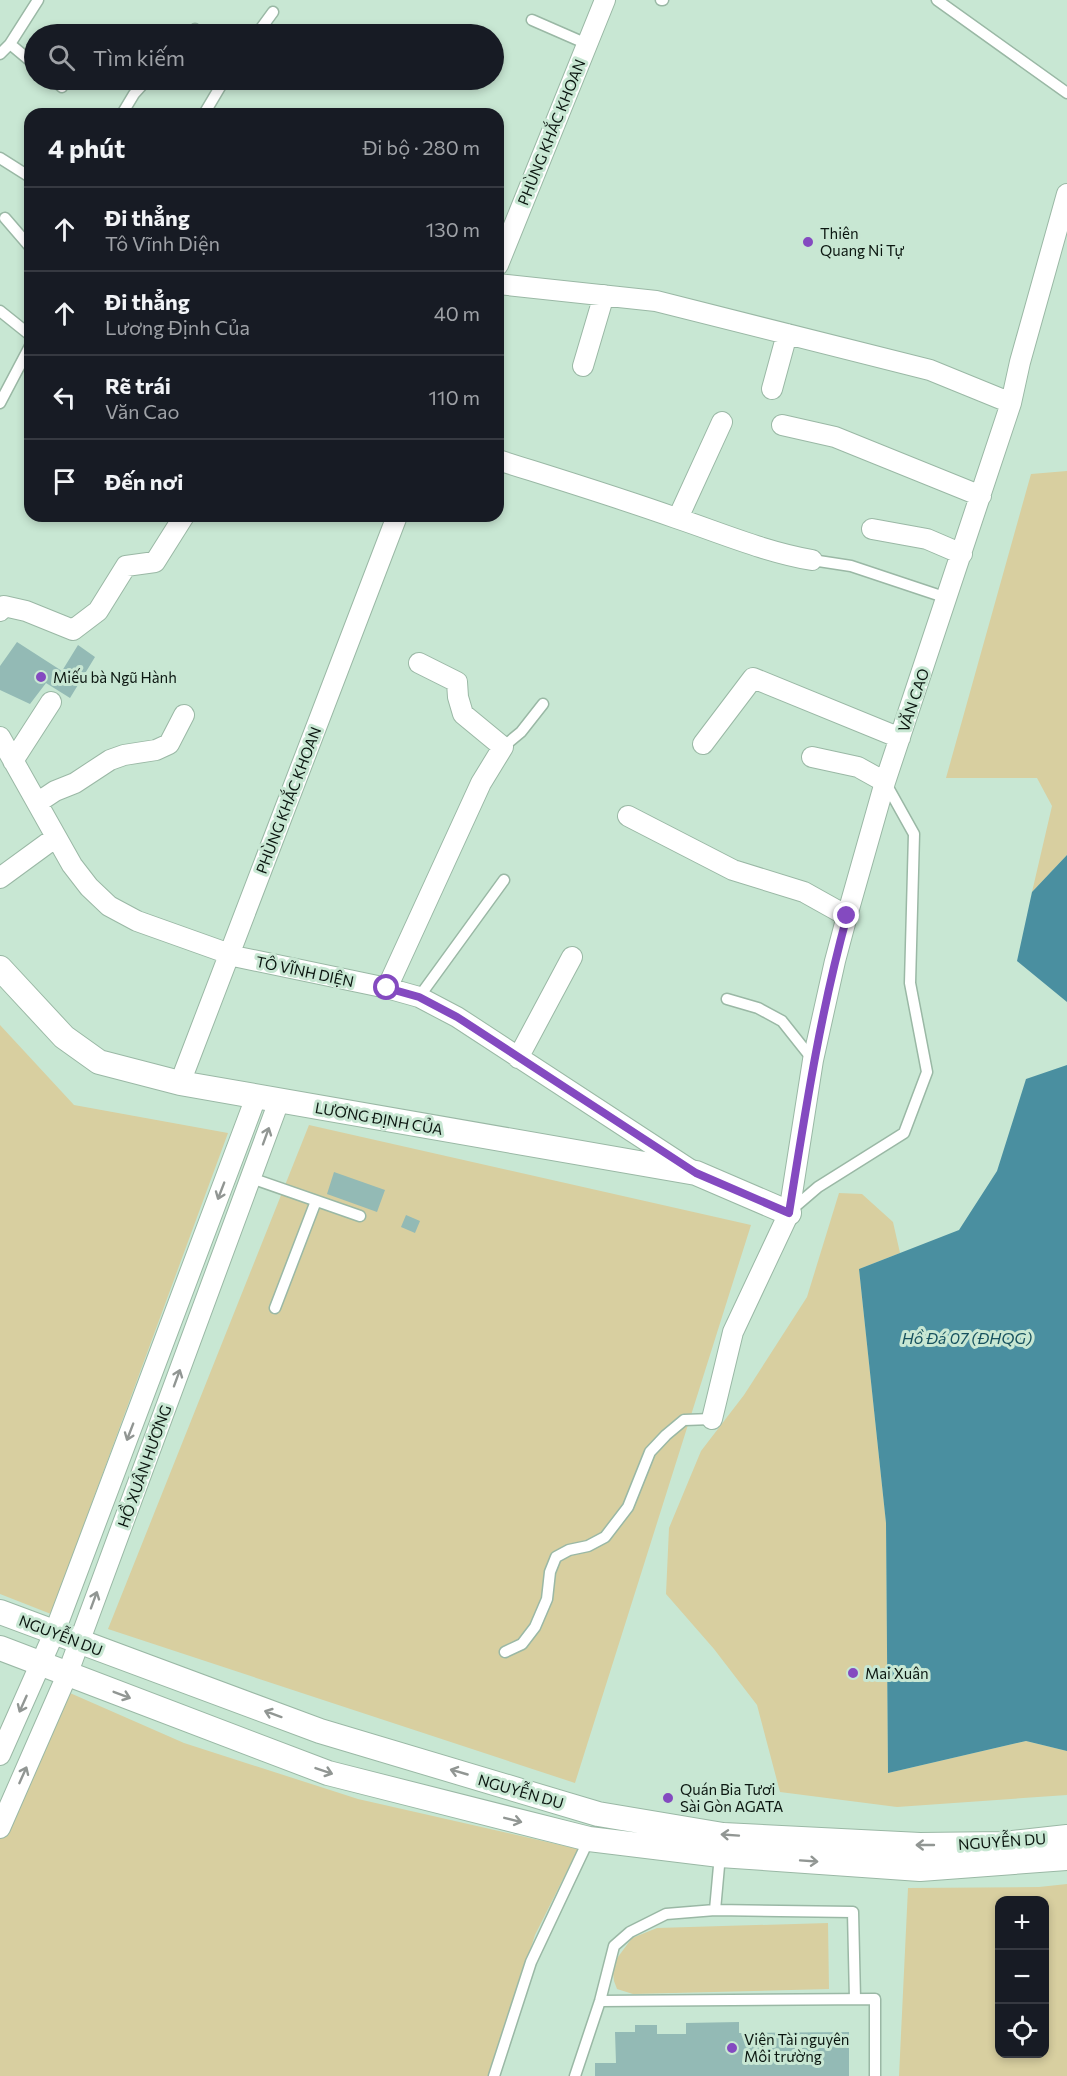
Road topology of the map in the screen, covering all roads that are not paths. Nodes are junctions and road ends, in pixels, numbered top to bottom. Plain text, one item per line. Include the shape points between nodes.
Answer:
1 (38, 0) edge
2 (605, 0) edge
3 (937, 0) edge
4 (273, 12) dead end
5 (532, 20) dead end
6 (264, 24) edge
7 (10, 44) junction
8 (587, 44) junction
9 (0, 54) edge
10 (24, 56) edge
11 (138, 90) edge
12 (217, 90) edge
13 (1067, 93) edge
14 (126, 108) edge
15 (207, 108) edge
16 (0, 158) edge
17 (24, 173) edge
18 (1067, 194) edge
19 (4, 218) dead end
20 (24, 240) edge
21 (504, 250) edge
22 (504, 285) edge
23 (604, 295) junction
24 (0, 311) edge
25 (24, 330) edge
26 (787, 334) junction
27 (24, 357) edge
28 (583, 366) dead end
29 (772, 389) dead end
30 (0, 403) edge
31 (1011, 403) junction
32 (722, 422) dead end
33 (782, 425) dead end
34 (504, 462) edge
35 (981, 496) junction
36 (678, 518) junction
37 (180, 522) edge
38 (392, 522) edge
39 (872, 529) dead end
40 (962, 554) junction
41 (812, 560) joint
42 (947, 598) junction
43 (0, 611) edge
44 (419, 663) dead end
45 (51, 702) dead end
46 (543, 704) dead end
47 (184, 715) dead end
48 (0, 737) edge
49 (900, 738) junction
50 (703, 744) dead end
51 (503, 747) junction
52 (812, 757) dead end
53 (13, 761) junction
54 (885, 782) junction
55 (37, 803) junction
56 (628, 816) dead end
57 (56, 837) junction
58 (0, 878) edge
59 (504, 880) dead end
60 (847, 916) junction
61 (230, 954) junction
62 (572, 957) dead end
63 (0, 968) edge
64 (387, 988) junction
65 (419, 997) junction
66 (727, 999) dead end
67 (518, 1058) junction
68 (813, 1060) junction
69 (180, 1083) junction
70 (268, 1099) junction
71 (696, 1173) junction
72 (251, 1178) junction
73 (316, 1201) junction
74 (789, 1213) junction
75 (360, 1216) dead end
76 (275, 1308) dead end
77 (712, 1419) joint
78 (0, 1612) edge
79 (55, 1631) junction
80 (79, 1643) junction
81 (0, 1648) edge
82 (505, 1652) dead end
83 (40, 1664) junction
84 (67, 1675) junction
85 (0, 1755) edge
86 (598, 1814) junction
87 (0, 1828) edge
88 (1067, 1837) edge
89 (589, 1839) junction
90 (720, 1856) junction
91 (1067, 1858) edge
92 (715, 1910) junction
93 (855, 1999) junction
94 (600, 2001) junction
95 (494, 2076) edge
96 (575, 2076) edge
97 (875, 2076) edge

1 - 7 lane
2 - 8 street, PHÙNG KHẮC KHOAN
3 - 13 lane
4 - 6 lane
5 - 8 lane
7 - 9 lane
7 - 10 lane
8 - 21 street, PHÙNG KHẮC KHOAN
11 - 14 lane
12 - 15 lane
16 - 17 lane
18 - 31 street, VĂN CAO
19 - 20 lane
22 - 23 street
23 - 26 street via 656,301
23 - 28 street
24 - 25 lane
26 - 29 street
26 - 31 street via 930,370
27 - 30 lane
31 - 35 street, VĂN CAO
32 - 36 street
33 - 35 street via 836,437
34 - 36 street
35 - 40 street, VĂN CAO
36 - 41 street
37 - 43 street via 155,562 126,566 98,611 73,630 26,611 4,606
38 - 61 street, PHÙNG KHẮC KHOAN
39 - 40 street via 927,539
40 - 42 street, VĂN CAO
41 - 42 lane via 851,566
42 - 49 street, VĂN CAO
44 - 51 street via 457,682 463,714
45 - 53 street
46 - 51 lane
47 - 55 street via 169,744 110,760
48 - 53 street, TÔ VĨNH DIỆN
49 - 50 street via 753,678
49 - 54 street, VĂN CAO
51 - 64 street via 481,783
52 - 54 street via 858,767
53 - 55 street, TÔ VĨNH DIỆN
54 - 60 street, VĂN CAO
54 - 74 lane via 914,834 910,983 927,1072 904,1133 818,1187
55 - 57 street, TÔ VĨNH DIỆN
56 - 60 street via 733,870 804,892
57 - 58 street
57 - 61 street, TÔ VĨNH DIỆN via 83,880 109,906 137,921
59 - 65 lane
60 - 68 street, VĂN CAO
61 - 64 street, TÔ VĨNH DIỆN
61 - 69 street, PHÙNG KHẮC KHOAN
62 - 67 street
63 - 69 street, LƯƠNG ĐỊNH CỦA via 64,1037 99,1062
64 - 65 street, TÔ VĨNH DIỆN
65 - 67 street, TÔ VĨNH DIỆN
66 - 68 lane via 758,1008 782,1021
67 - 71 street, TÔ VĨNH DIỆN
68 - 74 street, VĂN CAO
69 - 70 street, LƯƠNG ĐỊNH CỦA
70 - 71 street, LƯƠNG ĐỊNH CỦA
72 -> 70 street, HỒ XUÂN HƯƠNG
70 -> 79 street, HỒ XUÂN HƯƠNG
71 - 74 street, LƯƠNG ĐỊNH CỦA
72 - 73 lane
80 -> 72 street, HỒ XUÂN HƯƠNG
73 - 75 lane
73 - 76 lane
74 - 77 street, VĂN CAO via 733,1332
77 - 82 lane via 684,1420 666,1435 651,1452 628,1507 605,1537 556,1557 547,1599 535,1627 522,1644
78 - 79 street, NGUYỄN DU
79 - 80 street, NGUYỄN DU
79 - 83 street, HỒ XUÂN HƯƠNG
80 - 84 street, HỒ XUÂN HƯƠNG
86 -> 80 street, NGUYỄN DU via 320,1731
81 - 83 street, NGUYỄN DU
83 - 84 street, NGUYỄN DU
83 -> 85 street, HỒ XUÂN HƯƠNG
87 -> 84 street, HỒ XUÂN HƯƠNG
84 -> 89 street, NGUYỄN DU via 328,1773
88 -> 86 street, NGUYỄN DU via 1004,1844 920,1845 723,1835
86 - 89 street
89 - 90 street, NGUYỄN DU
89 - 95 lane via 531,1962
90 -> 91 street, NGUYỄN DU via 920,1869
90 - 92 lane
92 - 93 lane via 853,1912
92 - 94 lane via 666,1914 630,1932 614,1946
93 - 94 lane
93 - 97 lane via 875,1999
94 - 96 lane

